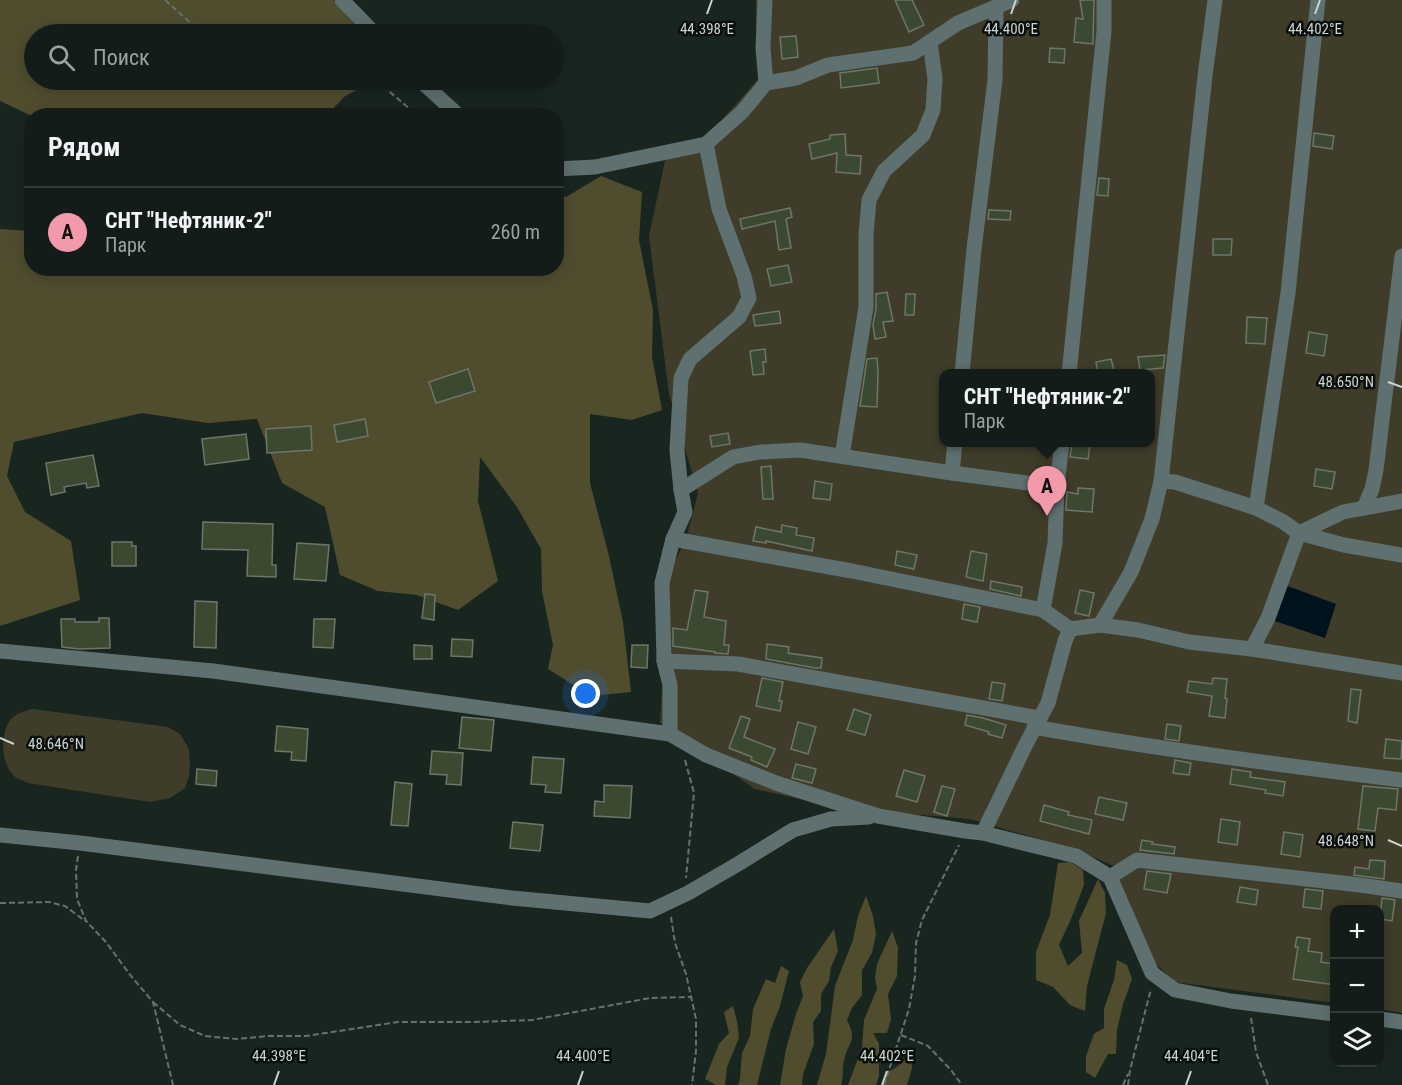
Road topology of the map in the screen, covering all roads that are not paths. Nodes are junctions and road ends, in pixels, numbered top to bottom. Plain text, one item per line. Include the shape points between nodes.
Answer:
1 (342, 0) edge
2 (765, 0) edge
3 (1012, 0) edge
4 (1104, 0) edge
5 (1215, 0) edge
6 (1318, 0) edge
7 (996, 8) junction
8 (365, 24) edge
9 (930, 42) junction
10 (766, 83) junction
11 (431, 90) edge
12 (450, 108) edge
13 (706, 144) junction
14 (564, 169) edge
15 (1402, 256) edge
16 (962, 369) edge
17 (1070, 369) edge
18 (955, 447) edge
19 (1061, 447) edge
20 (842, 456) junction
21 (952, 473) junction
22 (1161, 481) junction
23 (1057, 487) junction
24 (681, 490) junction
25 (1402, 501) edge
26 (1256, 508) junction
27 (1364, 508) junction
28 (1299, 533) junction
29 (673, 539) junction
30 (1402, 555) edge
31 (1043, 610) junction
32 (1100, 625) junction
33 (1070, 628) junction
34 (1252, 649) junction
35 (0, 651) edge
36 (664, 661) junction
37 (1402, 673) edge
38 (1037, 723) junction
39 (670, 734) junction
40 (1402, 780) edge
41 (878, 816) junction
42 (982, 833) junction
43 (0, 835) edge
44 (1110, 877) junction
45 (1402, 891) edge
46 (1330, 1013) edge
47 (1384, 1020) edge
48 (1402, 1022) edge

1 - 8 street
2 - 10 street
3 - 7 street
4 - 17 street
5 - 22 street
6 - 26 street via 1288,293
7 - 9 street via 958,23
7 - 16 street via 995,80
9 - 10 street via 913,53 828,65 795,78
9 - 20 street via 933,110 923,135 884,171 869,200 866,307
10 - 13 street via 742,112
11 - 12 street
13 - 14 street via 595,167
13 - 24 street via 719,209 749,298 739,317 690,359 681,378 677,450
15 - 27 street via 1376,470
18 - 21 street
19 - 23 street
20 - 21 street
20 - 24 street via 800,450 733,457
21 - 23 street
22 - 26 street
22 - 32 street via 1152,519 1131,572
23 - 31 street via 1055,543
24 - 29 street via 685,512
25 - 27 street
26 - 28 street
27 - 28 street via 1343,512
28 - 30 street
28 - 34 street via 1268,618
29 - 31 street
29 - 36 street via 662,583
31 - 33 street
32 - 33 street
32 - 34 street
33 - 38 street via 1048,703
34 - 37 street
35 - 39 street via 213,671
36 - 38 street via 738,664
36 - 39 street via 670,685
38 - 40 street via 1095,738
38 - 42 street
39 - 41 street via 706,755 776,783
41 - 42 street
41 - 43 street via 831,819 793,830 688,893 650,911 512,898
42 - 44 street via 1076,856
44 - 45 street via 1137,860
44 - 46 street via 1152,973 1175,990
47 - 48 street

